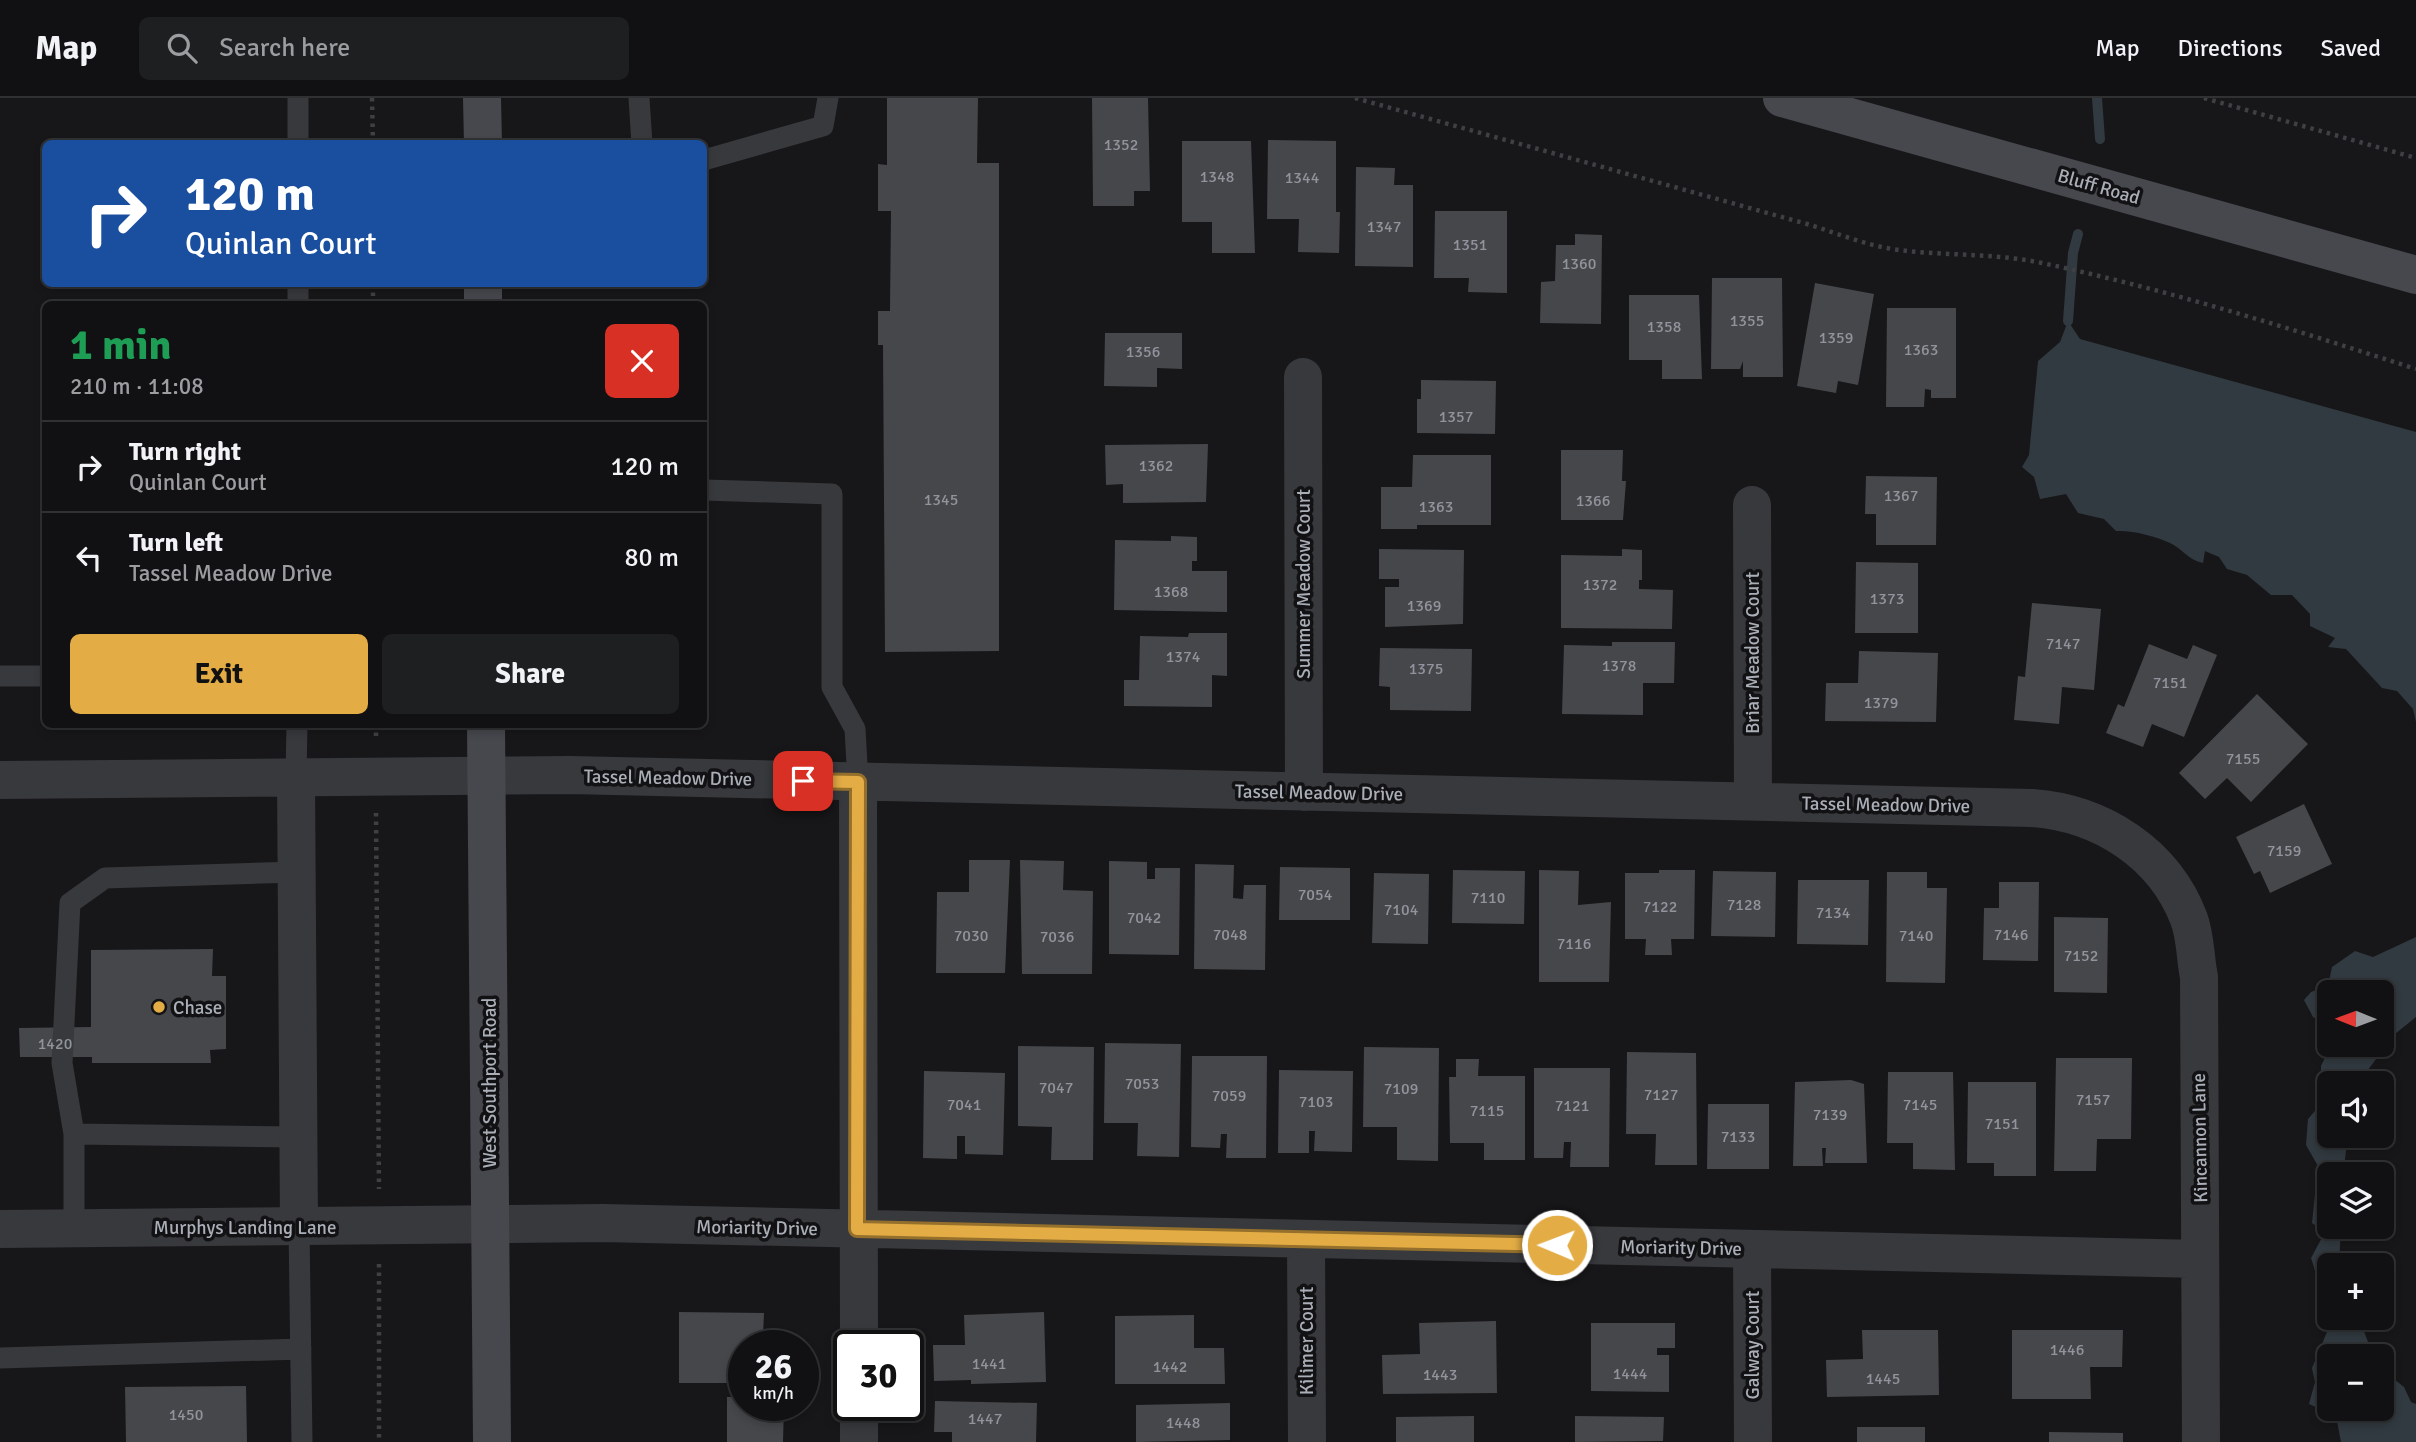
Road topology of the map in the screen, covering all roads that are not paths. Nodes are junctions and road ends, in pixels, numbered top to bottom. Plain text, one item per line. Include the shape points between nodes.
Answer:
1 (298, 98) edge
2 (482, 98) edge
3 (639, 98) edge
4 (828, 98) edge
5 (1782, 98) edge
6 (298, 140) edge
7 (482, 140) edge
8 (642, 140) edge
9 (707, 159) edge
10 (2416, 275) edge
11 (1303, 377) dead end
12 (707, 490) edge
13 (1752, 505) dead end
14 (0, 676) edge
15 (42, 676) edge
16 (297, 728) edge
17 (486, 728) edge
18 (487, 775) junction
19 (296, 776) junction
20 (0, 780) edge
21 (858, 782) junction
22 (1304, 792) junction
23 (1753, 802) junction
24 (2141, 851) joint
25 (297, 872) junction
26 (74, 1134) junction
27 (298, 1137) junction
28 (490, 1225) junction
29 (299, 1227) junction
30 (74, 1228) junction
31 (0, 1229) edge
32 (857, 1229) junction
33 (1306, 1239) junction
34 (1752, 1249) junction
35 (2200, 1259) junction
36 (859, 1330) edge
37 (301, 1349) junction
38 (0, 1358) edge
39 (859, 1421) edge
40 (302, 1442) edge
41 (492, 1442) edge
42 (859, 1442) edge
43 (1307, 1442) edge
44 (1752, 1442) edge
45 (2201, 1442) edge

1 - 6 lane
2 - 7 main road
3 - 8 lane
4 - 9 lane via 823,126
5 - 10 main road, Bluff Road
11 - 22 street, Summer Meadow Court
12 - 21 lane via 832,494 832,687 855,729
13 - 23 street, Briar Meadow Court
14 - 15 lane
16 - 19 lane
17 - 18 main road, West Southport Road
18 - 19 street, Tassel Meadow Drive
18 - 21 street, Tassel Meadow Drive
18 - 28 main road, West Southport Road
19 - 20 street, Tassel Meadow Drive
19 - 25 street
21 - 22 street, Tassel Meadow Drive
21 - 32 street
22 - 23 street, Tassel Meadow Drive
23 - 24 street, Tassel Meadow Drive via 2049,809 2099,824
24 - 35 street, Kincannon Lane via 2179,897 2190,921 2197,958
25 - 26 lane via 105,878 71,903 62,1063
25 - 27 street
26 - 27 lane
26 - 30 lane
27 - 29 street
28 - 29 street, Murphys Landing Lane
28 - 32 street, Moriarity Drive
28 - 41 main road, West Southport Road
29 - 30 street, Murphys Landing Lane
29 - 37 lane
30 - 31 street, Murphys Landing Lane
32 - 33 street, Moriarity Drive
32 - 36 street
33 - 34 street, Moriarity Drive
33 - 43 street, Kilimer Court
34 - 35 street, Moriarity Drive
34 - 44 street, Galway Court
35 - 45 street, Kincannon Lane
37 - 38 lane
37 - 40 lane
39 - 42 street

